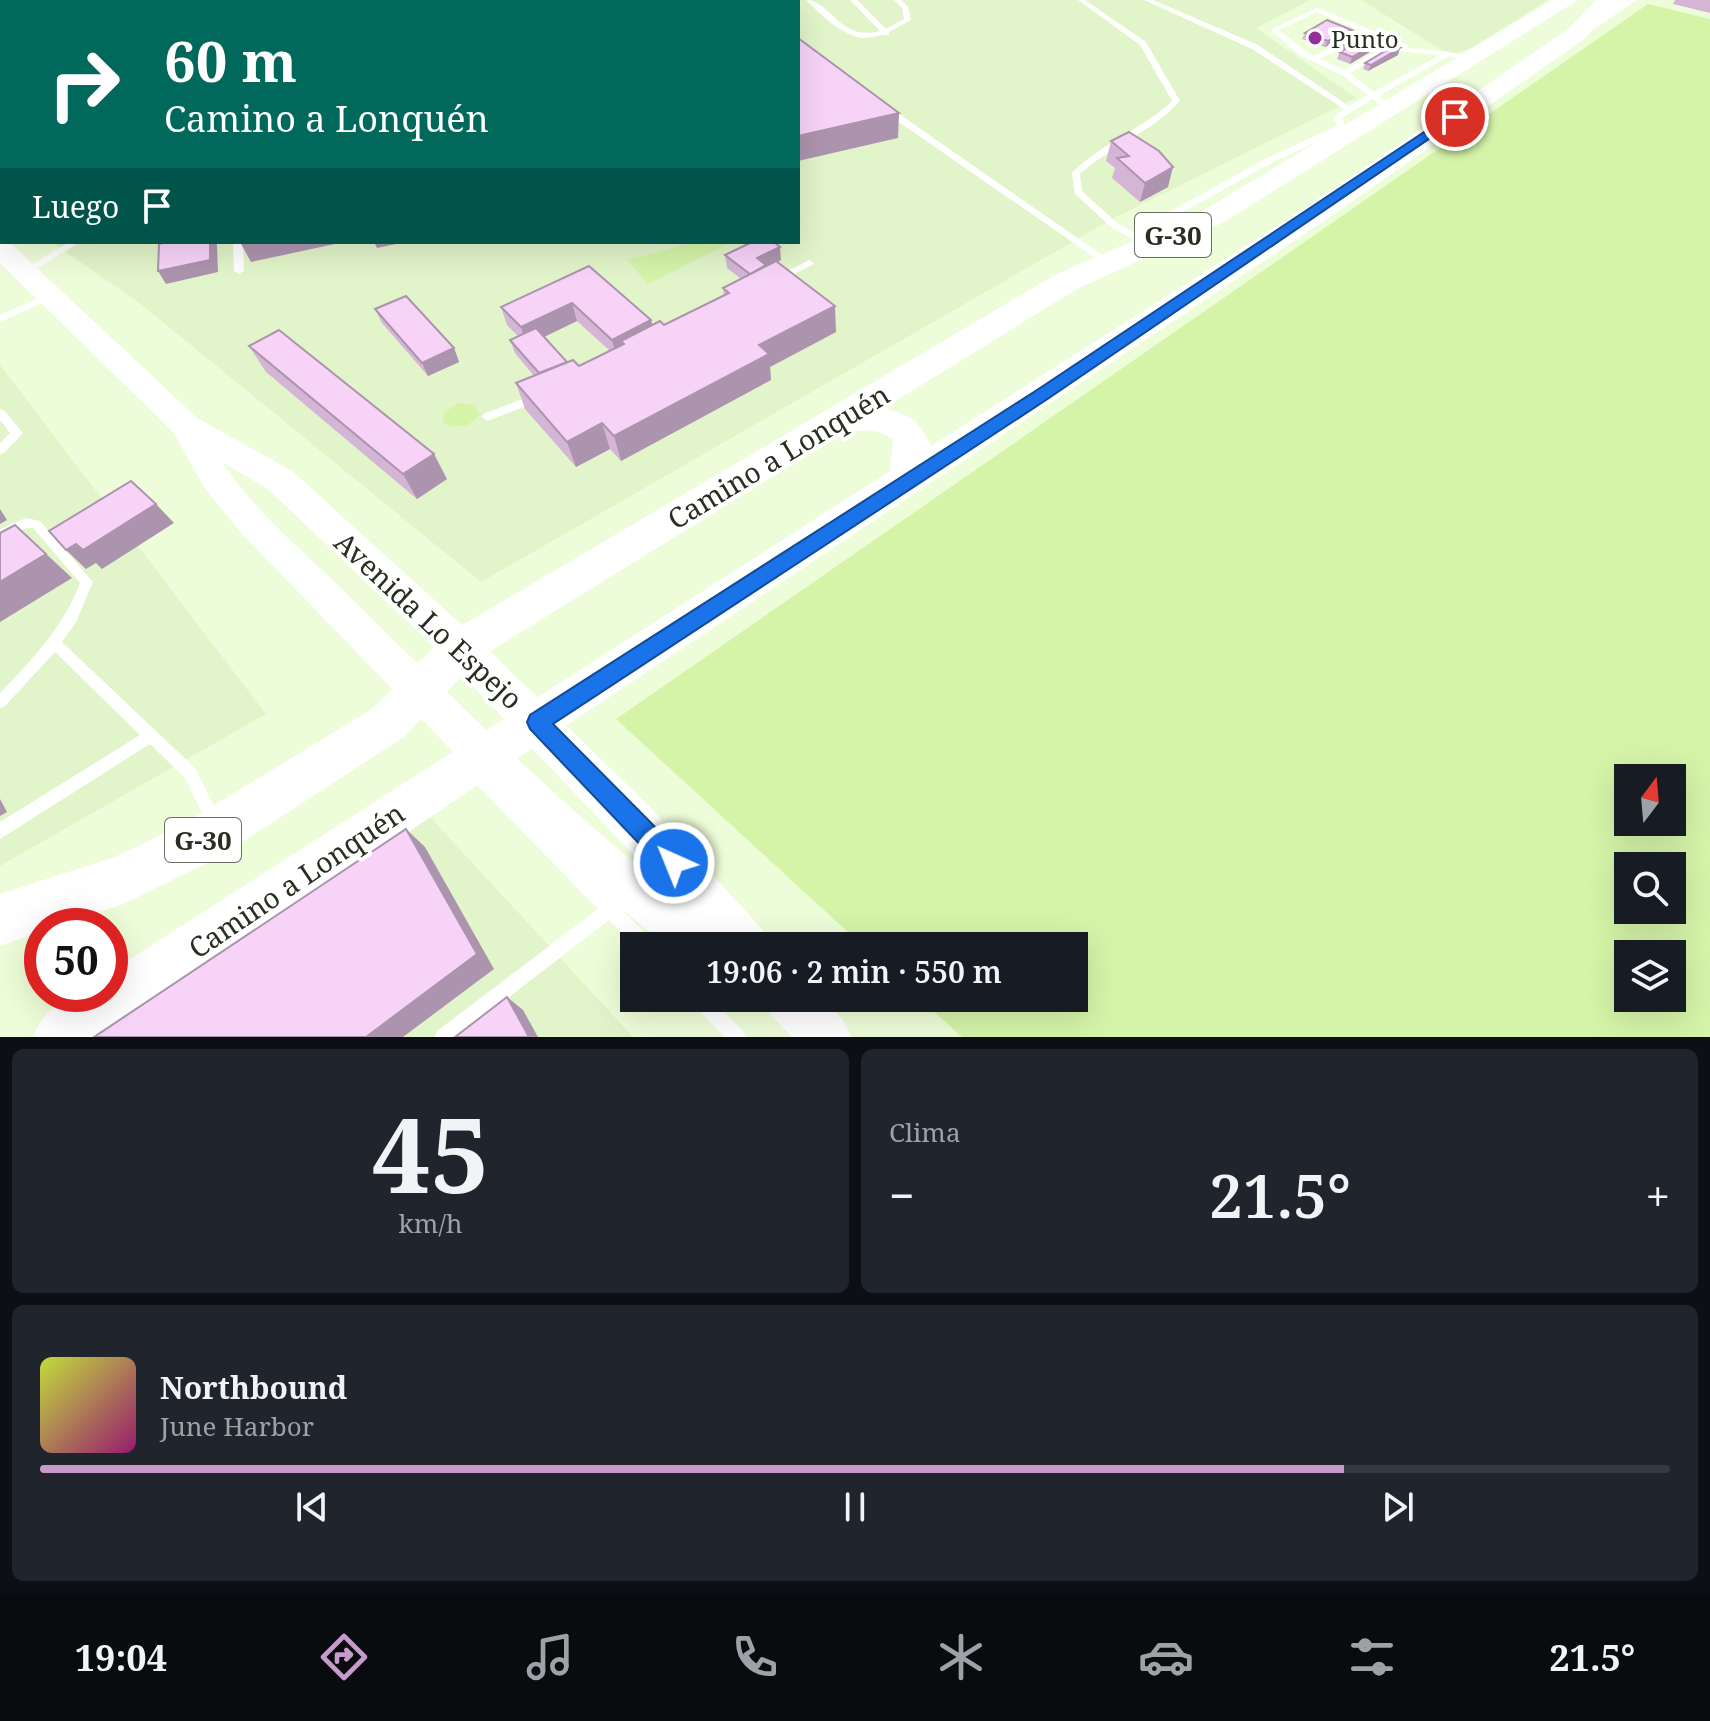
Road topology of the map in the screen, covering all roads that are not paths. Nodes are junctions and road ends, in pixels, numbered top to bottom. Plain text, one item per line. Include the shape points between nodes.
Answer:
1 (809, 0) edge
2 (853, 0) edge
3 (897, 0) edge
4 (1081, 0) edge
5 (1147, 0) edge
6 (1608, 0) edge
7 (1630, 0) edge
8 (1568, 2) edge
9 (887, 34) junction
10 (1575, 35) junction
11 (1405, 47) junction
12 (1388, 48) junction
13 (1462, 56) junction
14 (1314, 59) junction
15 (1345, 73) junction
16 (876, 101) edge
17 (1382, 102) junction
18 (1345, 125) junction
19 (1140, 241) junction
20 (70, 244) edge
21 (238, 244) edge
22 (0, 248) edge
23 (1107, 262) junction
24 (809, 263) dead end
25 (12, 266) edge
26 (239, 271) dead end
27 (769, 284) edge
28 (50, 296) junction
29 (0, 319) edge
30 (554, 390) edge
31 (0, 413) edge
32 (487, 417) dead end
33 (829, 423) junction
34 (186, 426) junction
35 (0, 450) edge
36 (905, 482) junction
37 (0, 534) edge
38 (56, 645) junction
39 (461, 648) junction
40 (421, 693) junction
41 (0, 702) edge
42 (537, 722) junction
43 (151, 736) junction
44 (477, 760) junction
45 (218, 830) junction
46 (0, 831) edge
47 (609, 910) junction
48 (0, 920) edge
49 (632, 932) edge
50 (687, 932) edge
51 (735, 932) edge
52 (712, 1012) edge
53 (60, 1037) edge
54 (443, 1037) edge
55 (737, 1037) edge

1 - 9 lane via 848,32 865,38
2 - 9 lane
3 - 9 lane via 908,20
4 - 19 lane via 1143,44 1176,101 1160,118 1094,155 1076,173 1078,192
5 - 18 lane via 1255,47
6 - 10 main road, Camino a Lonquén / G-30
7 - 10 street, Camino a Lonquén
8 - 13 main road, Camino a Lonquén / G-30
10 - 36 main road, Camino a Lonquén / G-30 via 1317,213
11 - 12 lane
11 - 13 lane
11 - 14 lane via 1317,10 1274,30
12 - 14 lane via 1356,38
12 - 15 lane
13 - 17 main road, Camino a Lonquén / G-30
14 - 15 lane
15 - 17 lane
16 - 23 lane
17 - 18 main road, Camino a Lonquén / G-30
18 - 19 main road, Camino a Lonquén / G-30 via 1214,216
19 - 23 main road, Camino a Lonquén / G-30
20 - 25 lane
21 - 26 lane
22 - 25 main road, Avenida Lo Espejo
23 - 33 main road, Camino a Lonquén / G-30
24 - 27 lane
25 - 28 main road, Avenida Lo Espejo
28 - 29 lane
28 - 34 main road, Avenida Lo Espejo
30 - 32 lane
31 - 35 lane via 17,433
33 - 36 main road via 879,419 903,427 914,450
33 - 39 main road, Camino a Lonquén / G-30
34 - 39 main road, Avenida Lo Espejo via 280,480
34 - 40 main road, Avenida Lo Espejo via 207,468 237,506
36 - 42 main road, Camino a Lonquén / G-30
37 - 38 lane via 36,524 87,582
38 - 41 lane
38 - 43 lane
39 - 40 main road, Camino a Lonquén / G-30
39 - 42 main road, Avenida Lo Espejo
40 - 44 main road, Avenida Lo Espejo
40 - 45 main road, Camino a Lonquén / G-30 via 361,742
42 - 44 main road, Camino a Lonquén / G-30
42 - 51 main road, Avenida Lo Espejo
43 - 45 lane via 190,773
43 - 46 lane
44 - 47 lane via 499,801
44 - 50 main road, Avenida Lo Espejo
44 - 53 main road, Camino a Lonquén / G-30
45 - 48 main road, Camino a Lonquén / G-30 via 146,870
47 - 49 lane
47 - 54 lane
52 - 55 lane

